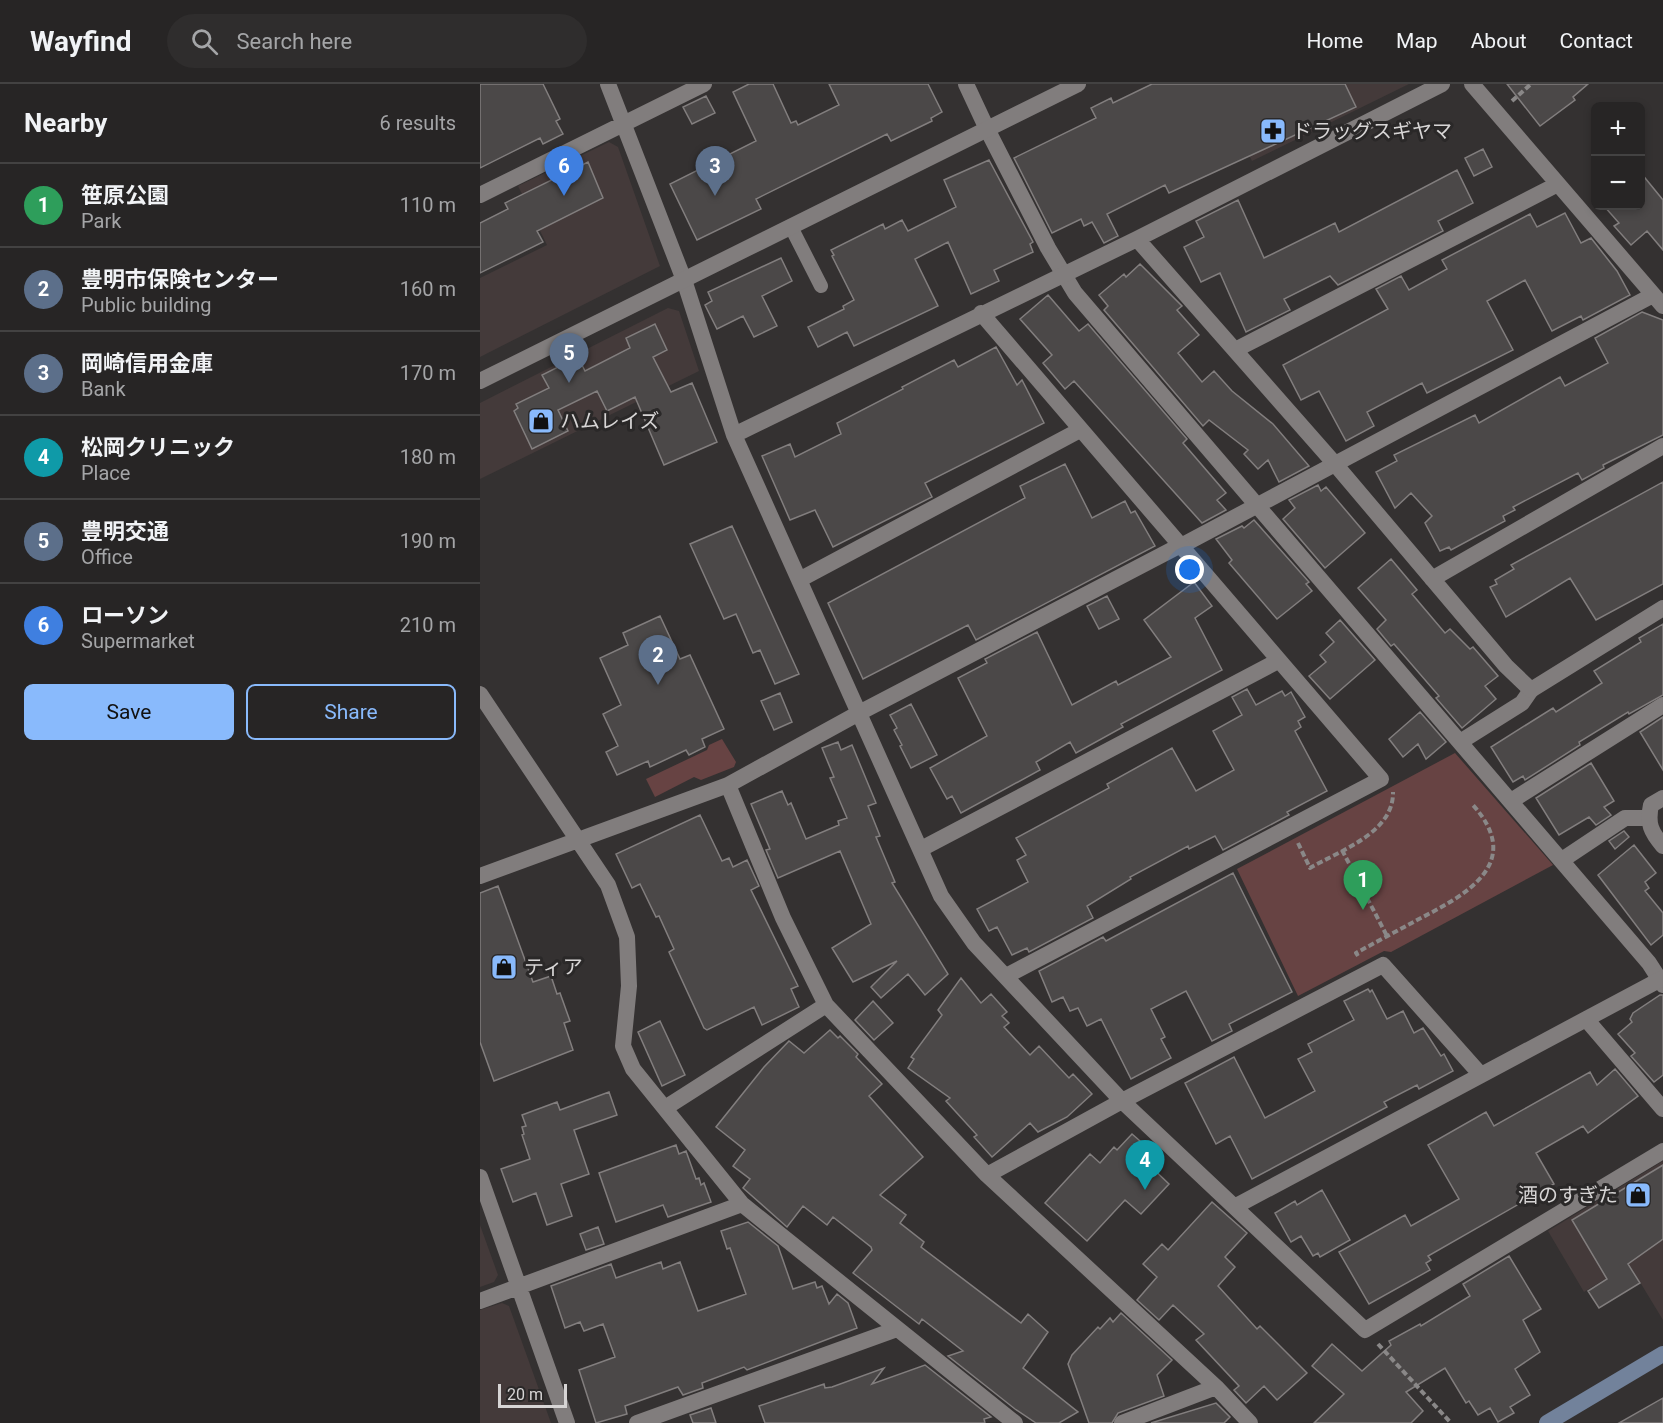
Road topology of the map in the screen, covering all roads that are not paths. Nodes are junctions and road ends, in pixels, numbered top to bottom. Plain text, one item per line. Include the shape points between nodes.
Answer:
1 (608, 84) edge
2 (704, 84) edge
3 (966, 84) edge
4 (1078, 84) edge
5 (1442, 84) edge
6 (1472, 84) edge
7 (622, 126) junction
8 (987, 129) junction
9 (1558, 184) junction
10 (480, 195) edge
11 (791, 227) junction
12 (1137, 239) junction
13 (1064, 274) junction
14 (684, 280) junction
15 (821, 286) dead end
16 (1658, 300) edge
17 (981, 313) junction
18 (1235, 350) junction
19 (480, 381) edge
20 (1080, 430) junction
21 (734, 435) junction
22 (1663, 446) edge
23 (1335, 464) junction
24 (1258, 506) junction
25 (1179, 546) junction
26 (1432, 579) junction
27 (799, 580) junction
28 (1663, 609) edge
29 (1278, 661) junction
30 (1531, 690) junction
31 (480, 694) edge
32 (1663, 705) edge
33 (859, 713) junction
34 (1460, 742) junction
35 (728, 785) junction
36 (1663, 798) edge
37 (1511, 801) junction
38 (1648, 818) junction
39 (578, 841) junction
40 (1663, 846) edge
41 (921, 849) junction
42 (1562, 860) junction
43 (480, 876) edge
44 (1006, 976) junction
45 (1662, 981) edge
46 (826, 1005) junction
47 (1586, 1018) junction
48 (1481, 1075) junction
49 (1122, 1101) junction
50 (665, 1108) junction
51 (1663, 1109) edge
52 (1663, 1151) edge
53 (987, 1175) junction
54 (480, 1177) edge
55 (742, 1204) junction
56 (1236, 1206) junction
57 (519, 1288) junction
58 (480, 1302) edge
59 (897, 1329) junction
60 (1663, 1354) edge
61 (1216, 1387) junction
62 (567, 1423) edge
63 (637, 1423) edge
64 (1016, 1423) edge
65 (1122, 1423) edge
66 (1250, 1423) edge
67 (1547, 1423) edge

1 - 7 street
2 - 7 street
3 - 8 street
4 - 8 street
5 - 12 street
6 - 9 street
7 - 10 street
7 - 14 street
8 - 11 street
8 - 13 street
9 - 16 street
9 - 18 street
11 - 14 street
11 - 15 lane
12 - 13 street
12 - 18 street
13 - 17 street
13 - 24 street via 1075,293
14 - 19 street
14 - 21 street
16 - 23 street
17 - 20 street
17 - 21 street
18 - 23 street
20 - 25 street
20 - 27 street
21 - 27 street
22 - 26 street
23 - 24 street
23 - 26 street
24 - 25 street
24 - 34 street
25 - 29 street
25 - 33 street
26 - 30 street
27 - 33 street
28 - 30 street
29 - 41 street
29 - 44 street via 1381,779
30 - 34 street via 1522,703
31 - 39 street
32 - 37 street
33 - 35 street
33 - 41 street
34 - 37 street
35 - 39 street
35 - 46 street via 783,918
36 - 38 street via 1651,805
37 - 42 street
38 - 40 street via 1651,831
38 - 42 street via 1625,818
39 - 43 street
39 - 50 street via 608,885 627,936 629,986 623,1046 633,1069
41 - 44 street via 941,896 974,943
42 - 45 street
44 - 49 street
45 - 47 street
46 - 50 street
46 - 53 street
47 - 48 street
47 - 51 street
48 - 49 street via 1383,965
48 - 56 street
49 - 53 street
49 - 56 street
50 - 55 street
52 - 56 street via 1365,1330
53 - 61 street
54 - 57 street
55 - 57 street
55 - 59 street
57 - 58 street
57 - 62 street
59 - 63 street
59 - 64 street
60 - 67 main road
61 - 65 street
61 - 66 street

